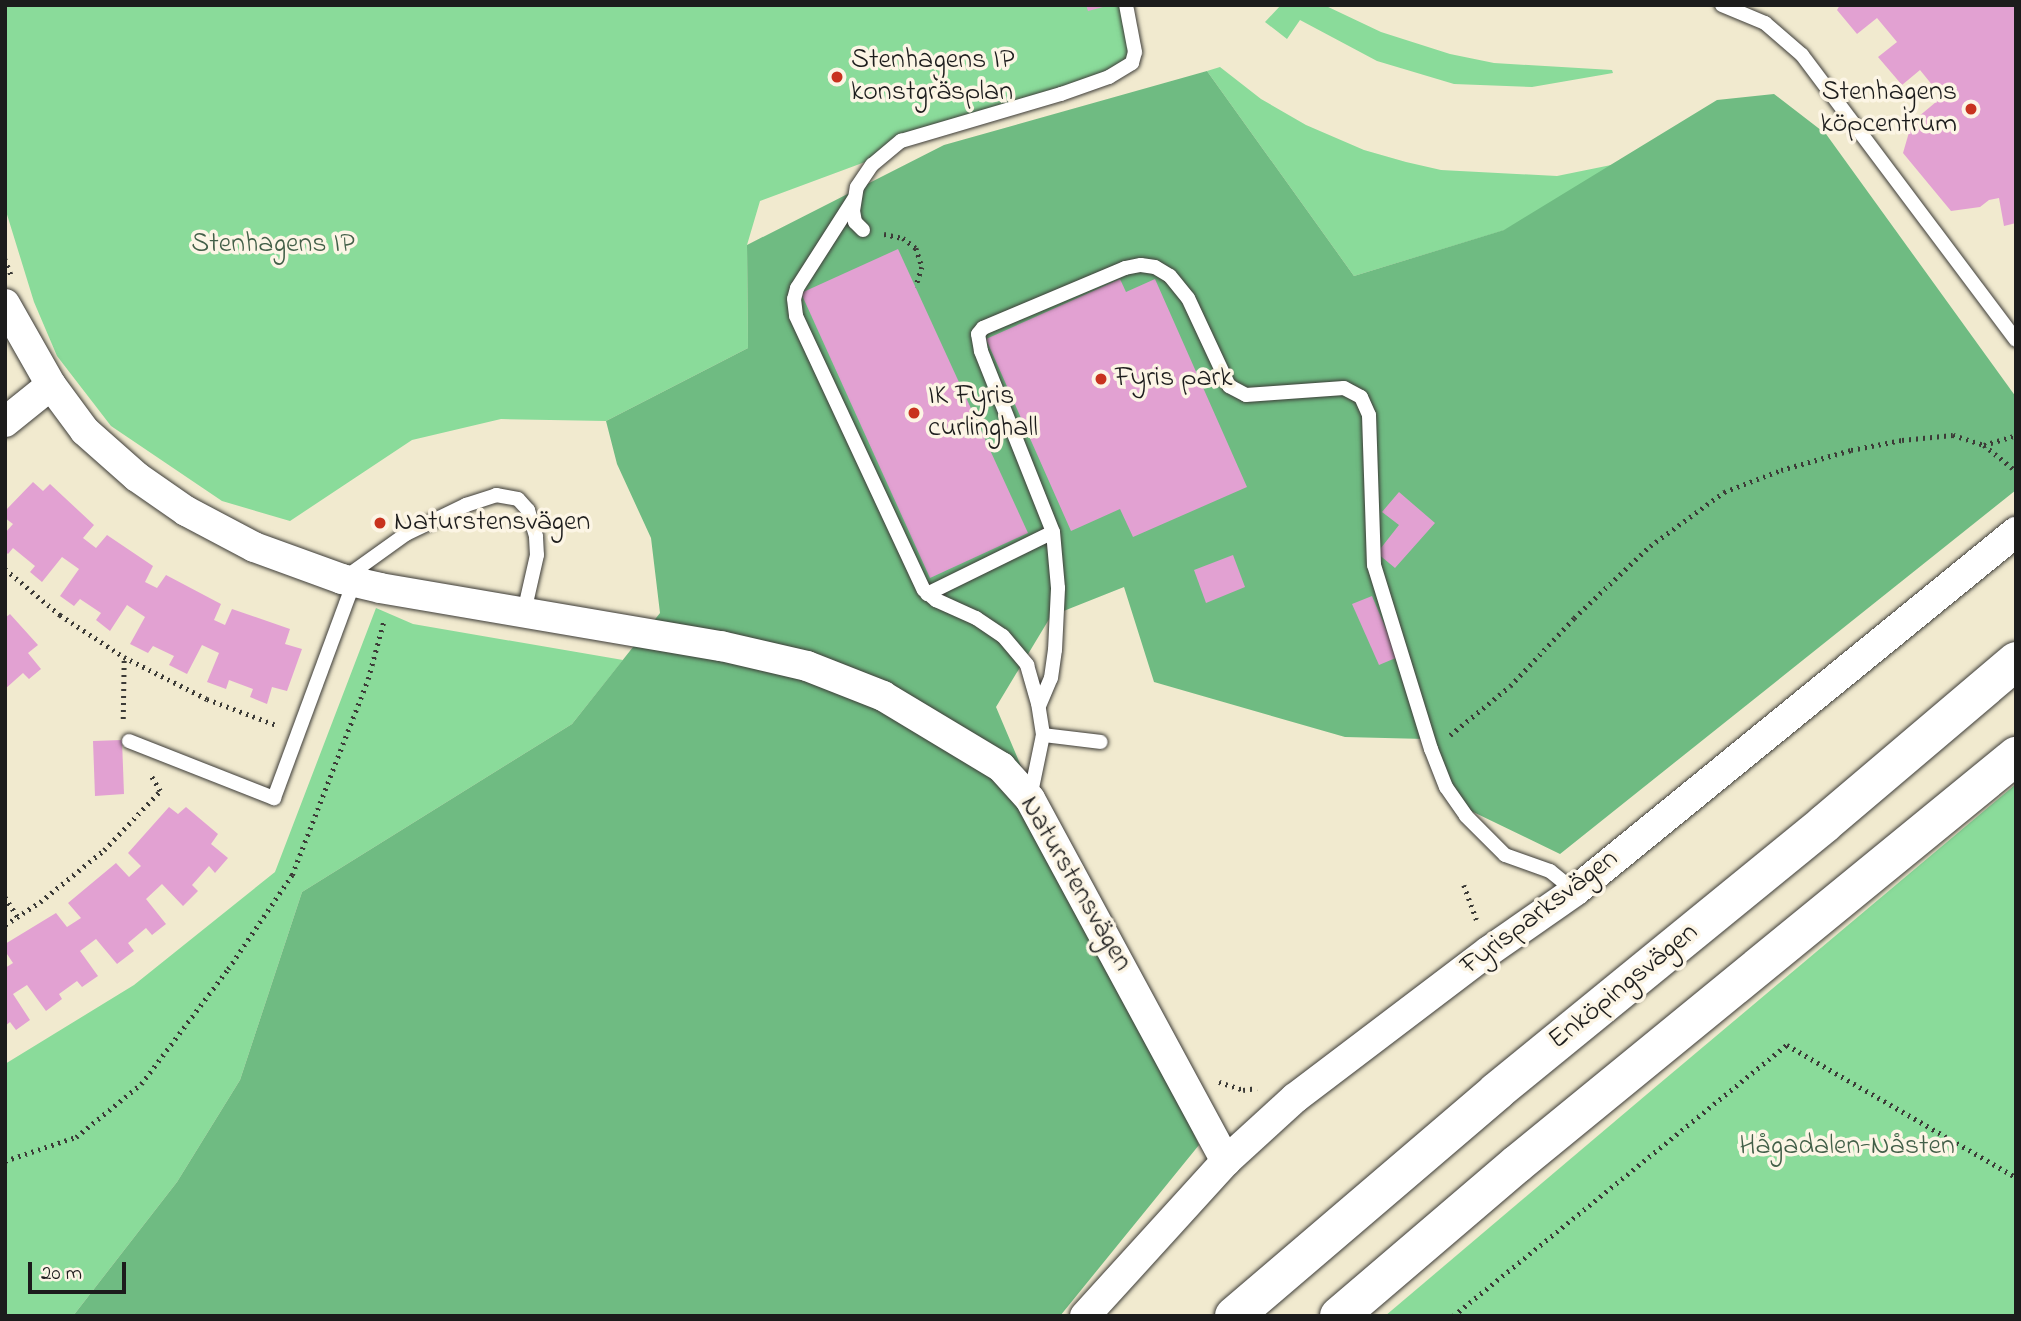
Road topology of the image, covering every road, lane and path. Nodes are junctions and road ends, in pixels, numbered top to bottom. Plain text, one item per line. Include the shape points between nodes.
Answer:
1 (1126, 5) edge
2 (1722, 5) edge
3 (854, 199) junction
4 (863, 230) joint
5 (916, 287) dead end
6 (5, 304) edge
7 (2016, 340) edge
8 (51, 385) junction
9 (5, 422) edge
10 (2016, 435) edge
11 (1984, 445) junction
12 (2016, 471) edge
13 (1053, 532) junction
14 (2016, 532) edge
15 (5, 569) edge
16 (348, 581) junction
17 (391, 590) junction
18 (927, 594) junction
19 (524, 612) junction
20 (2016, 661) edge
21 (1039, 706) junction
22 (298, 733) junction
23 (1043, 735) junction
24 (130, 741) dead end
25 (1101, 742) dead end
26 (1431, 749) junction
27 (2016, 757) edge
28 (160, 791) dead end
29 (1030, 799) junction
30 (1575, 891) junction
31 (5, 897) edge
32 (18, 917) junction
33 (5, 925) edge
34 (1214, 1076) dead end
35 (1281, 1111) junction
36 (5, 1161) edge
37 (1226, 1161) junction
38 (2016, 1177) edge
39 (1085, 1316) edge
40 (1234, 1316) edge
41 (1339, 1316) edge
42 (1453, 1316) edge

1 - 3 lane via 1135,52 1125,68 1061,94 901,141 872,165
2 - 7 lane via 1765,23 1802,55
3 - 4 lane via 855,222
3 - 18 lane via 797,288 796,316
4 - 5 path via 903,238 916,248 922,267
6 - 8 street, Naturstensvägen
8 - 9 street
8 - 16 street, Naturstensvägen via 85,430 136,477 186,511 254,547
10 - 11 path
11 - 12 path
11 - 26 path via 1953,435 1902,440 1781,470 1724,492 1650,546 1510,687
13 - 18 lane
13 - 21 lane via 1058,588 1055,650 1051,678
13 - 26 lane via 981,352 978,334 1125,268 1155,267 1170,276 1188,298 1229,386 1246,395 1344,388 1361,397 1368,415 1374,565
14 - 30 street, Fyrisparksvägen
15 - 22 path via 60,615 124,657 207,699
16 - 17 street, Naturstensvägen
16 - 19 lane via 407,534 496,495 518,499 528,510 536,537 537,555
16 - 22 lane
17 - 19 street, Naturstensvägen
17 - 36 path via 368,679 292,875 141,1084 76,1137
18 - 21 lane via 976,618 1011,643 1027,665
19 - 29 street, Naturstensvägen via 721,646 807,666 883,696 955,737 1001,767
20 - 40 main road, Enköpingsvägen via 1497,1091
21 - 23 lane
22 - 24 lane via 274,799
23 - 25 lane
23 - 29 lane
26 - 30 lane via 1459,806 1505,855 1550,871
27 - 41 main road via 1517,1164
28 - 32 path via 104,850
29 - 37 street, Naturstensvägen
30 - 35 street, Fyrisparksvägen via 1478,959
31 - 32 path
32 - 33 path
34 - 35 path via 1235,1089 1264,1085
35 - 37 street, Fyrisparksvägen
37 - 39 street, Fyrisparksvägen
38 - 42 path via 1787,1045

